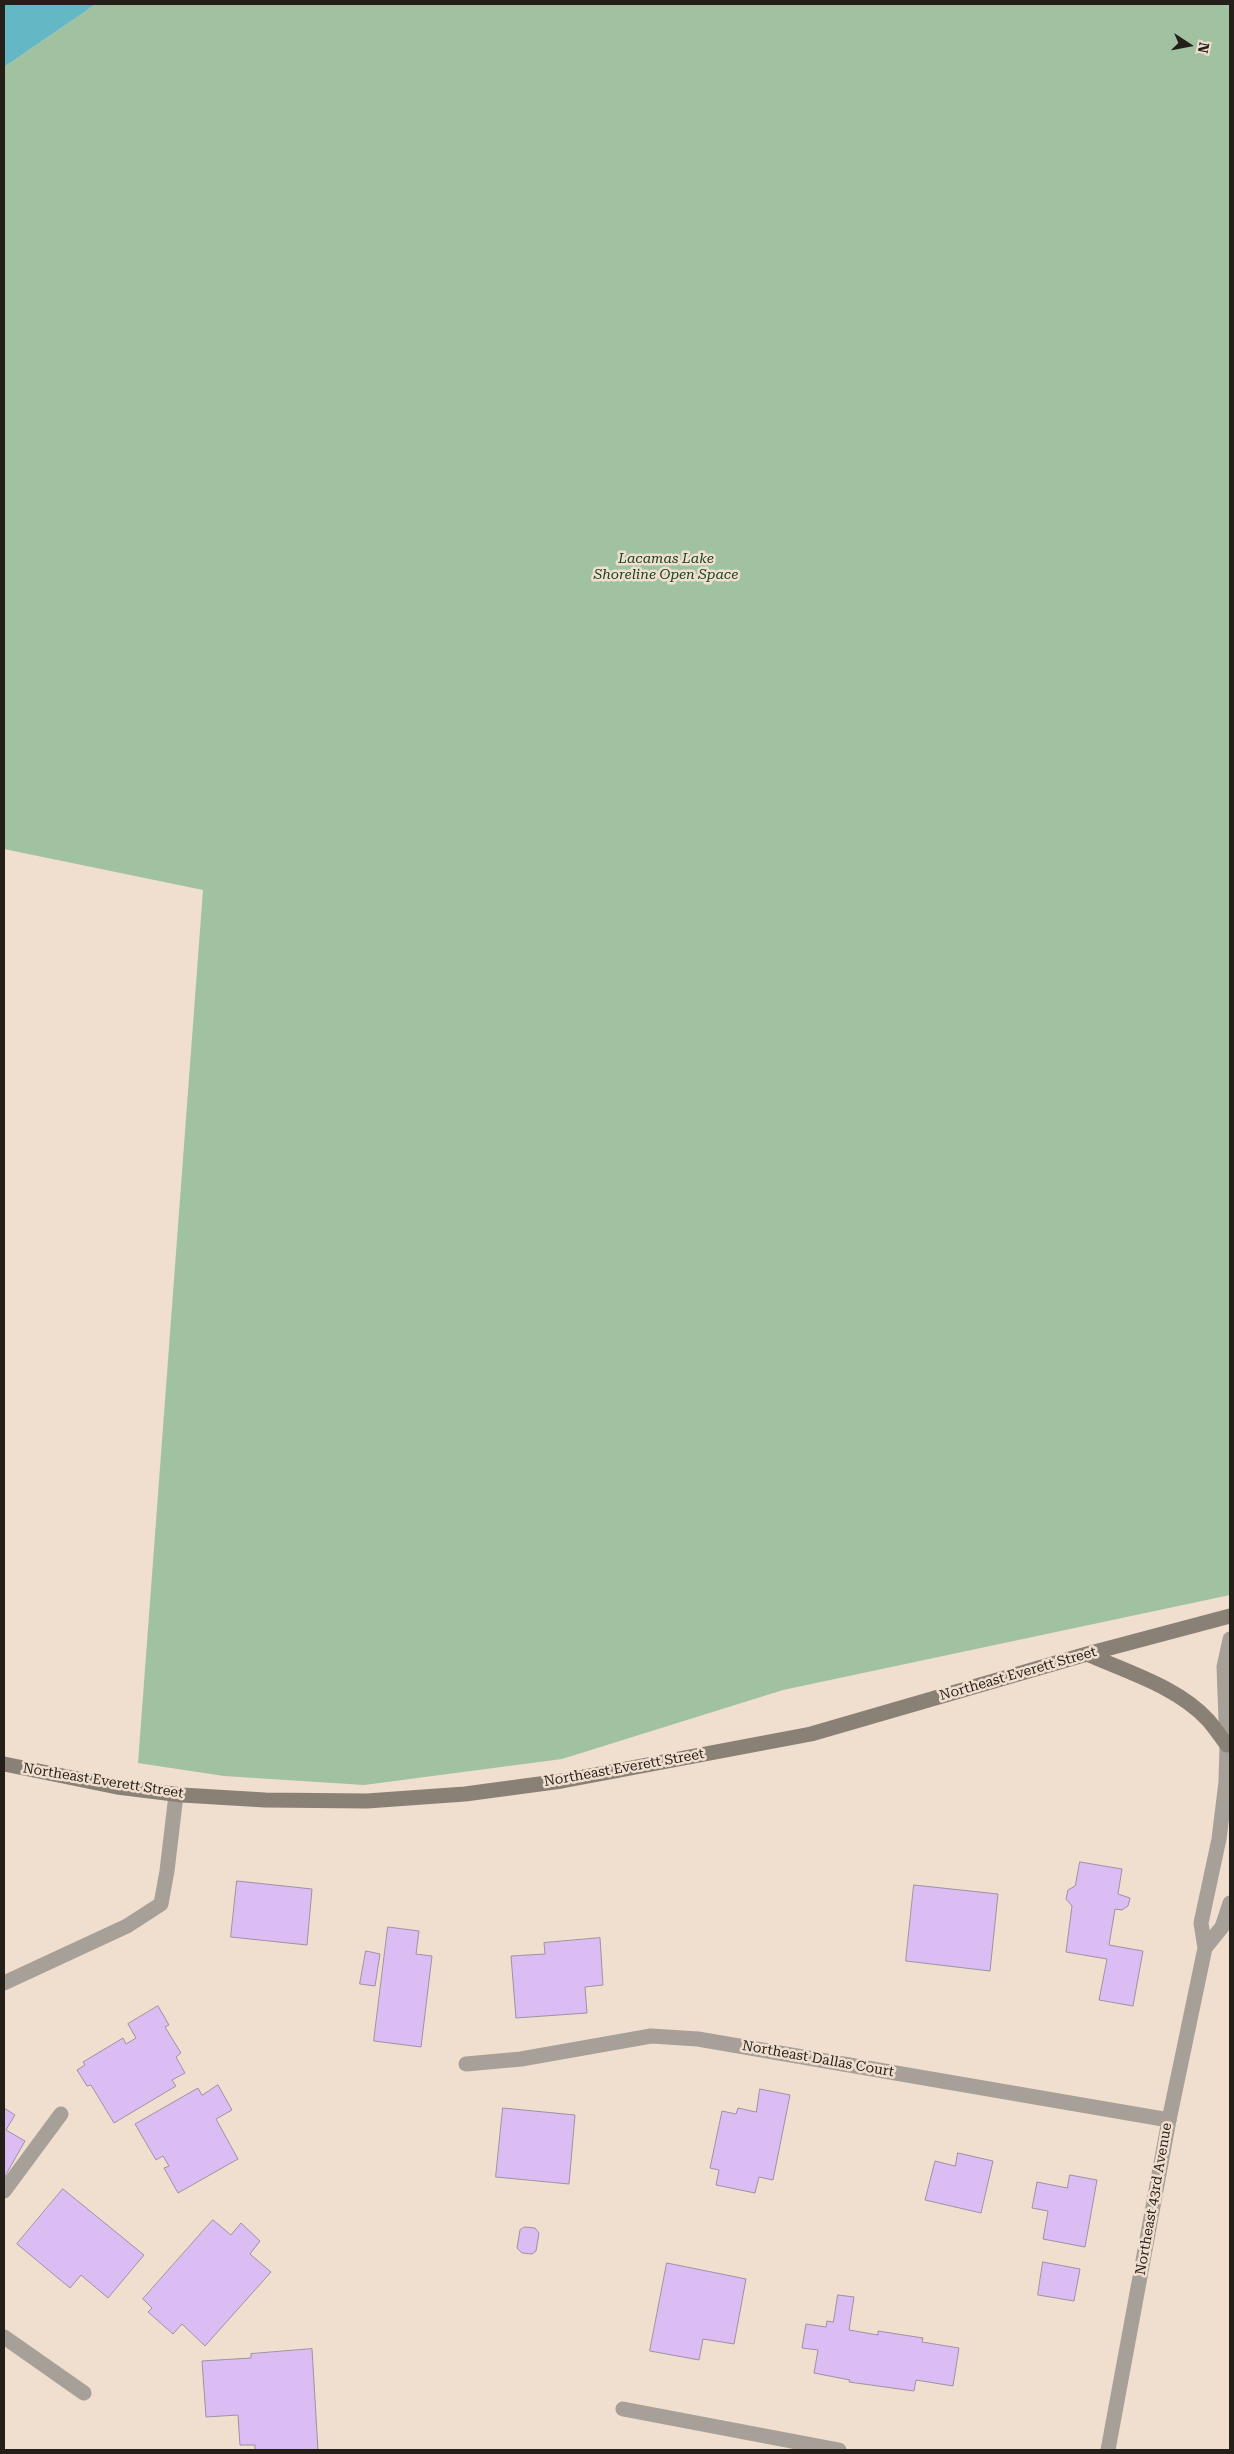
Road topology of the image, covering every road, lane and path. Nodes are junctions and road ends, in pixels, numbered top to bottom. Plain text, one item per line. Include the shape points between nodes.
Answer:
1 (1230, 1616) edge
2 (1230, 1639) edge
3 (1087, 1654) junction
4 (1227, 1745) junction
5 (4, 1764) edge
6 (176, 1795) junction
7 (1230, 1903) edge
8 (1205, 1948) junction
9 (4, 1983) edge
10 (466, 2064) dead end
11 (61, 2114) dead end
12 (1169, 2120) junction
13 (4, 2191) edge
14 (4, 2337) edge
15 (84, 2393) dead end
16 (623, 2409) dead end
17 (840, 2450) edge
18 (1108, 2450) edge

1 - 3 main road, Northeast Everett Street
2 - 4 street, Northeast 43rd Avenue via 1224,1667
3 - 4 main road via 1186,1701 1207,1719
3 - 6 main road, Northeast Everett Street via 811,1734 562,1780 465,1794 367,1801
4 - 8 street, Northeast 43rd Avenue via 1223,1815 1202,1923
5 - 6 main road, Northeast Everett Street via 116,1787
6 - 9 street via 161,1904 127,1926
7 - 8 street, Northeast 43rd Avenue via 1222,1927
8 - 12 street, Northeast 43rd Avenue
10 - 12 street, Northeast Dallas Court via 521,2059 651,2036 698,2039
11 - 13 street
12 - 18 street, Northeast 43rd Avenue
14 - 15 street
16 - 17 street

